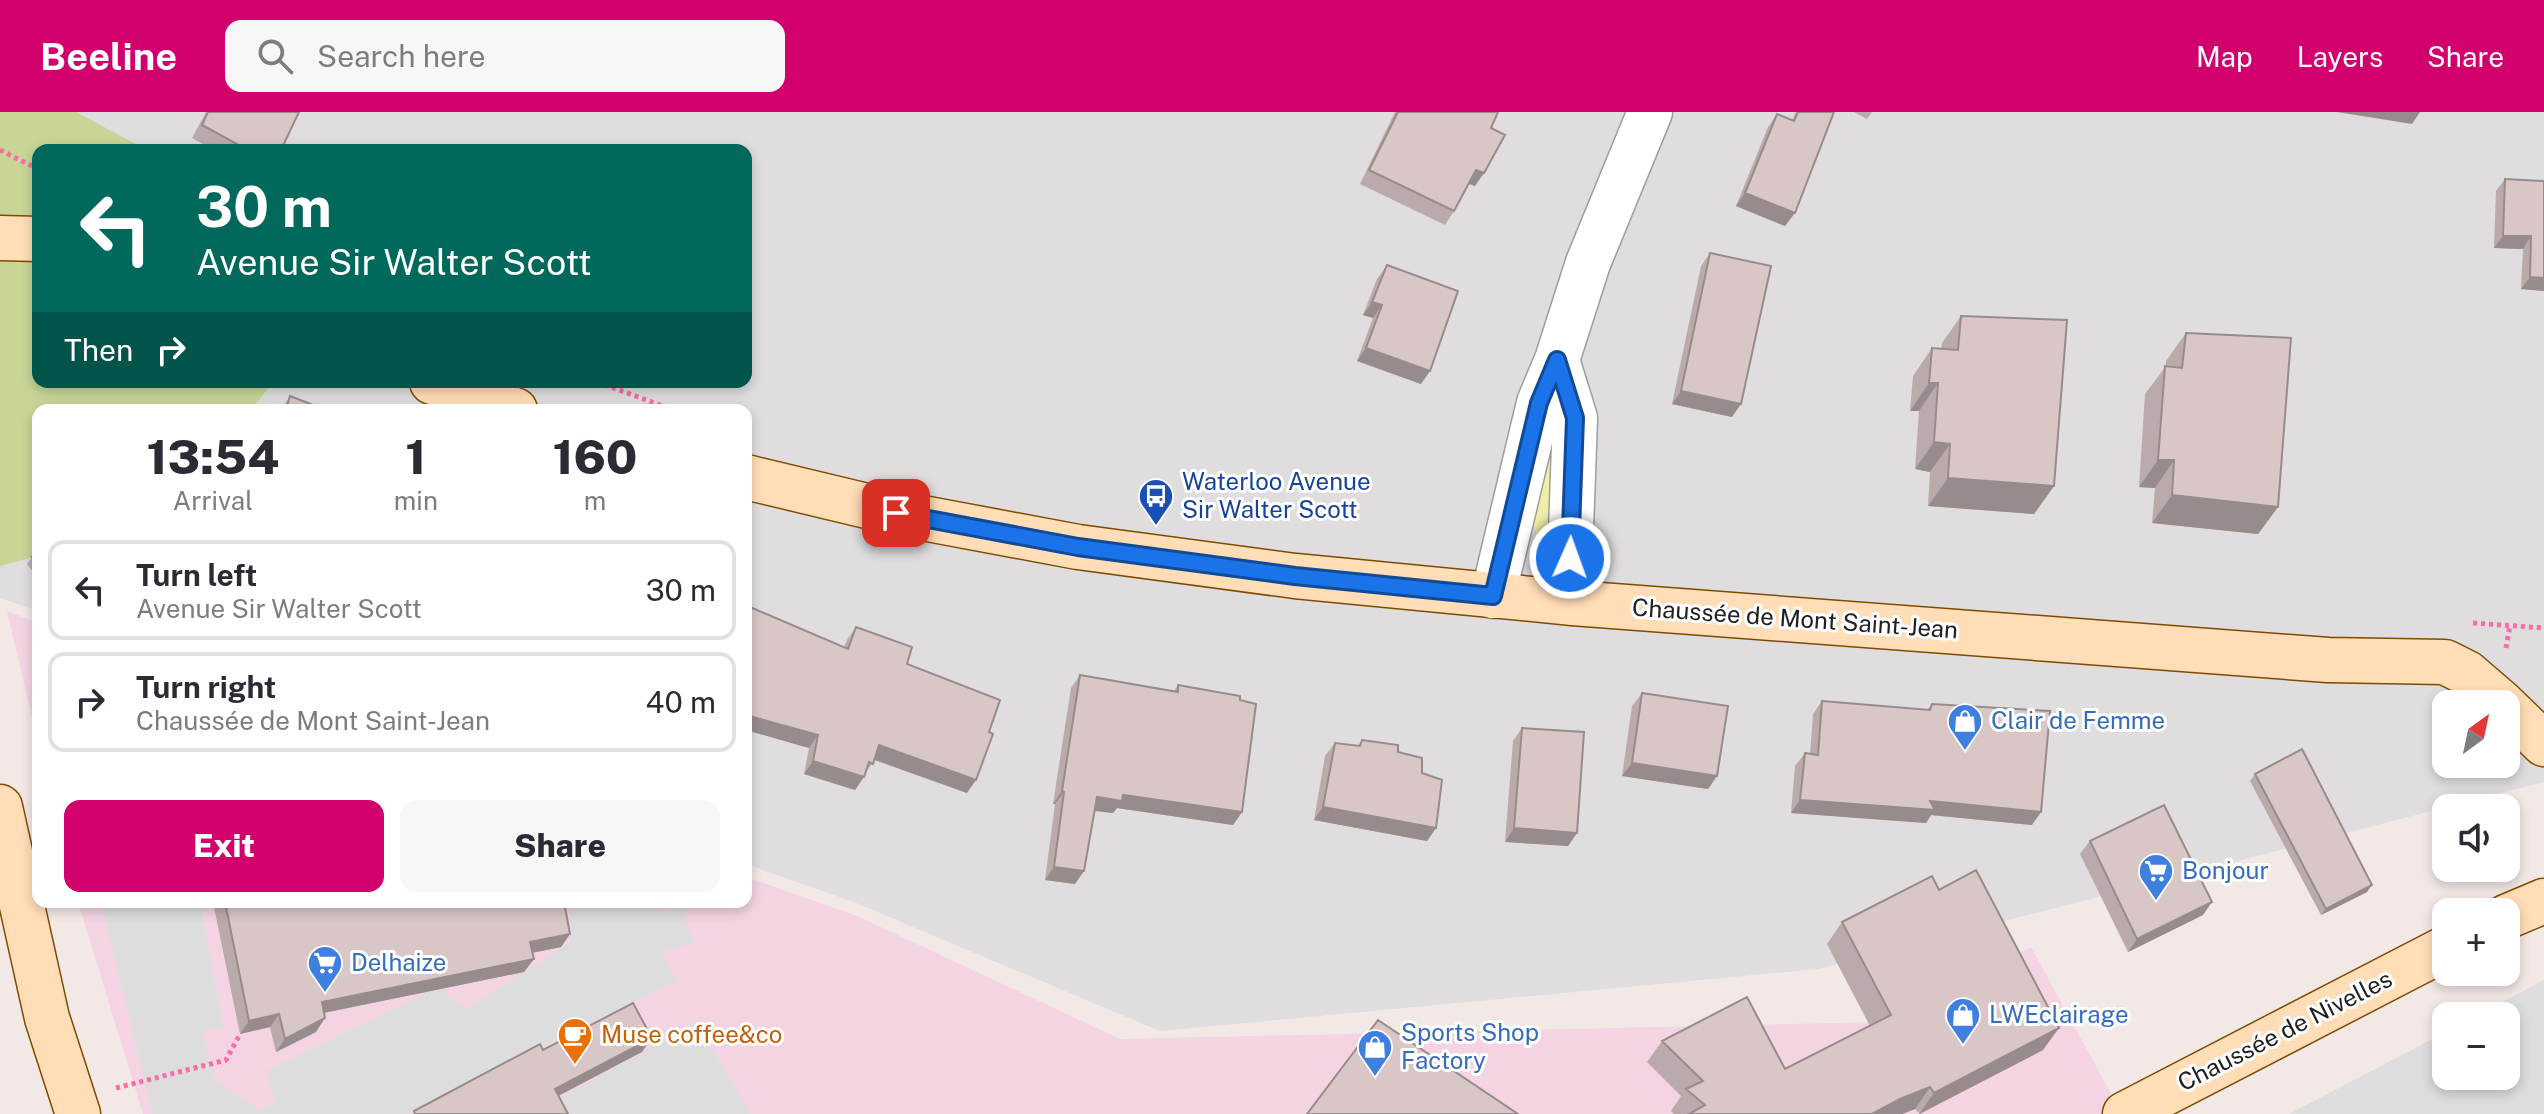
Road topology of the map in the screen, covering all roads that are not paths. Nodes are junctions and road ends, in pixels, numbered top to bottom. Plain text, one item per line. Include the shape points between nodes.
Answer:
1 (1650, 112) edge
2 (0, 238) edge
3 (32, 239) edge
4 (1557, 360) junction
5 (450, 388) edge
6 (497, 404) edge
7 (752, 478) edge
8 (1493, 596) junction
9 (1573, 603) junction
10 (2487, 690) edge
11 (2520, 720) edge
12 (2544, 744) edge
13 (0, 807) edge
14 (2544, 901) edge
15 (2520, 911) edge
16 (2432, 955) edge
17 (78, 1114) edge
18 (2125, 1114) edge

1 - 4 street via 1588,263
2 - 3 street
4 - 8 street via 1539,403
4 - 9 street via 1575,418
5 - 6 street
7 - 8 street, Chaussée de Mont Saint-Jean via 896,513 1078,547
8 - 9 street, Chaussée de Mont Saint-Jean
9 - 10 street, Chaussée de Mont Saint-Jean via 2296,658 2445,662
11 - 12 street, Chaussée de Mont Saint-Jean
13 - 17 street via 47,1018
14 - 15 street
16 - 18 street, Chaussée de Nivelles

